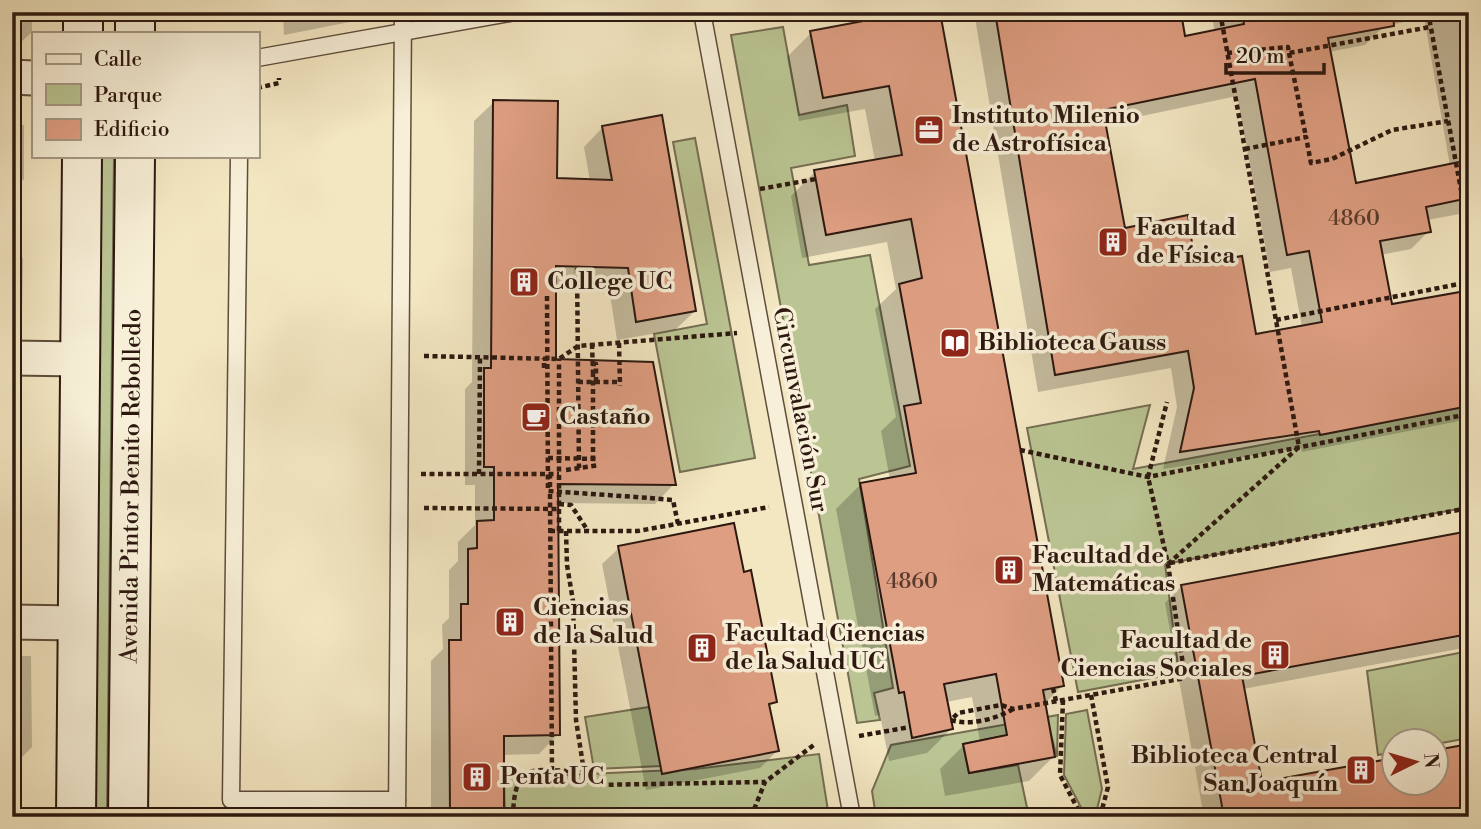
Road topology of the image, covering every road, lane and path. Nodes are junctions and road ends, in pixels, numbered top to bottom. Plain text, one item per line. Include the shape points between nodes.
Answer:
1 (83, 12) edge
2 (135, 12) edge
3 (403, 12) edge
4 (515, 12) edge
5 (702, 12) edge
6 (1220, 12) edge
7 (1428, 12) edge
8 (1430, 27) junction
9 (83, 32) edge
10 (135, 32) edge
11 (402, 33) junction
12 (1227, 53) junction
13 (1289, 53) junction
14 (259, 58) edge
15 (12, 77) edge
16 (32, 78) edge
17 (1448, 121) junction
18 (1306, 137) junction
19 (1245, 149) junction
20 (82, 158) edge
21 (135, 158) edge
22 (239, 158) edge
23 (816, 179) dead end
24 (755, 190) dead end
25 (1469, 233) edge
26 (577, 268) dead end
27 (1469, 282) edge
28 (547, 296) dead end
29 (1276, 320) junction
30 (737, 333) dead end
31 (619, 343) junction
32 (592, 344) junction
33 (578, 346) junction
34 (421, 356) dead end
35 (12, 358) edge
36 (480, 358) junction
37 (544, 358) junction
38 (80, 359) junction
39 (559, 359) junction
40 (593, 363) junction
41 (544, 368) dead end
42 (578, 382) junction
43 (596, 382) junction
44 (1167, 402) dead end
45 (1469, 414) edge
46 (1299, 447) junction
47 (1020, 450) dead end
48 (548, 458) junction
49 (597, 461) junction
50 (544, 467) dead end
51 (579, 468) junction
52 (562, 471) junction
53 (420, 474) dead end
54 (480, 474) junction
55 (547, 474) junction
56 (1148, 477) junction
57 (550, 487) dead end
58 (550, 494) dead end
59 (559, 507) junction
60 (769, 507) dead end
61 (420, 508) dead end
62 (1469, 508) edge
63 (550, 509) junction
64 (678, 524) junction
65 (550, 531) junction
66 (559, 531) junction
67 (566, 531) junction
68 (589, 532) junction
69 (1168, 564) junction
70 (12, 622) edge
71 (77, 623) junction
72 (1053, 688) dead end
73 (1091, 695) junction
74 (1063, 700) junction
75 (1056, 701) junction
76 (1013, 709) junction
77 (910, 727) dead end
78 (855, 737) dead end
79 (821, 744) dead end
80 (552, 771) junction
81 (582, 772) junction
82 (765, 782) junction
83 (370, 800) junction
84 (397, 800) junction
85 (76, 817) edge
86 (128, 817) edge
87 (370, 817) edge
88 (397, 817) edge
89 (513, 817) edge
90 (751, 817) edge
91 (852, 817) edge
92 (1082, 817) edge
93 (1100, 817) edge

1 - 9 street
2 - 10 street
3 - 11 lane
4 - 11 lane
5 - 91 lane, Circunvalación Sur
6 - 12 path
7 - 8 path
8 - 13 path
8 - 17 path
11 - 14 lane
11 - 84 lane
12 - 13 path via 1288,47
12 - 19 path
13 - 18 path
15 - 16 street
17 - 18 path via 1392,130 1332,159 1311,163
17 - 25 path
18 - 19 path
19 - 29 path
20 - 38 street, Avenida Pintor Benito Rebolledo
21 - 86 street, Avenida Pintor Benito Rebolledo
22 - 83 lane via 231,800
23 - 24 path
26 - 33 path
27 - 29 path
28 - 48 path, bridge
29 - 46 path
30 - 31 path
31 - 32 path
31 - 43 path via 620,384
32 - 33 path
32 - 40 path
33 - 39 path
33 - 42 path
34 - 36 path
35 - 38 street
36 - 37 path
36 - 54 path
37 - 39 path
37 - 41 path
38 - 71 street, Avenida Pintor Benito Rebolledo
39 - 52 path
40 - 43 path
40 - 49 path, bridge
42 - 43 path
42 - 51 path
44 - 56 path
45 - 46 path
46 - 56 path
46 - 69 path
47 - 56 path
48 - 49 path, bridge
48 - 64 path, bridge via 548,491 673,500
49 - 51 path
50 - 55 path
51 - 52 path
52 - 55 path
52 - 59 path
53 - 54 path
54 - 55 path
55 - 57 path
56 - 69 path
58 - 63 path
59 - 63 path
59 - 66 path
59 - 68 path via 571,505
60 - 64 path
61 - 63 path
62 - 69 path
63 - 65 path
64 - 68 path
65 - 66 path
65 - 80 path
66 - 67 path
67 - 68 path
67 - 81 path
69 - 73 path via 1185,678
70 - 71 street
71 - 85 street, Avenida Pintor Benito Rebolledo
72 - 75 path
73 - 74 path
73 - 93 path via 1108,787
74 - 75 path
74 - 92 path via 1060,775
75 - 76 path
76 - 76 path via 1001,705 958,713 951,720 960,723
77 - 78 path
79 - 82 path
80 - 81 path
80 - 89 path via 531,771 517,783
81 - 82 path via 595,785
82 - 90 path
83 - 84 lane
83 - 87 lane
84 - 88 lane

